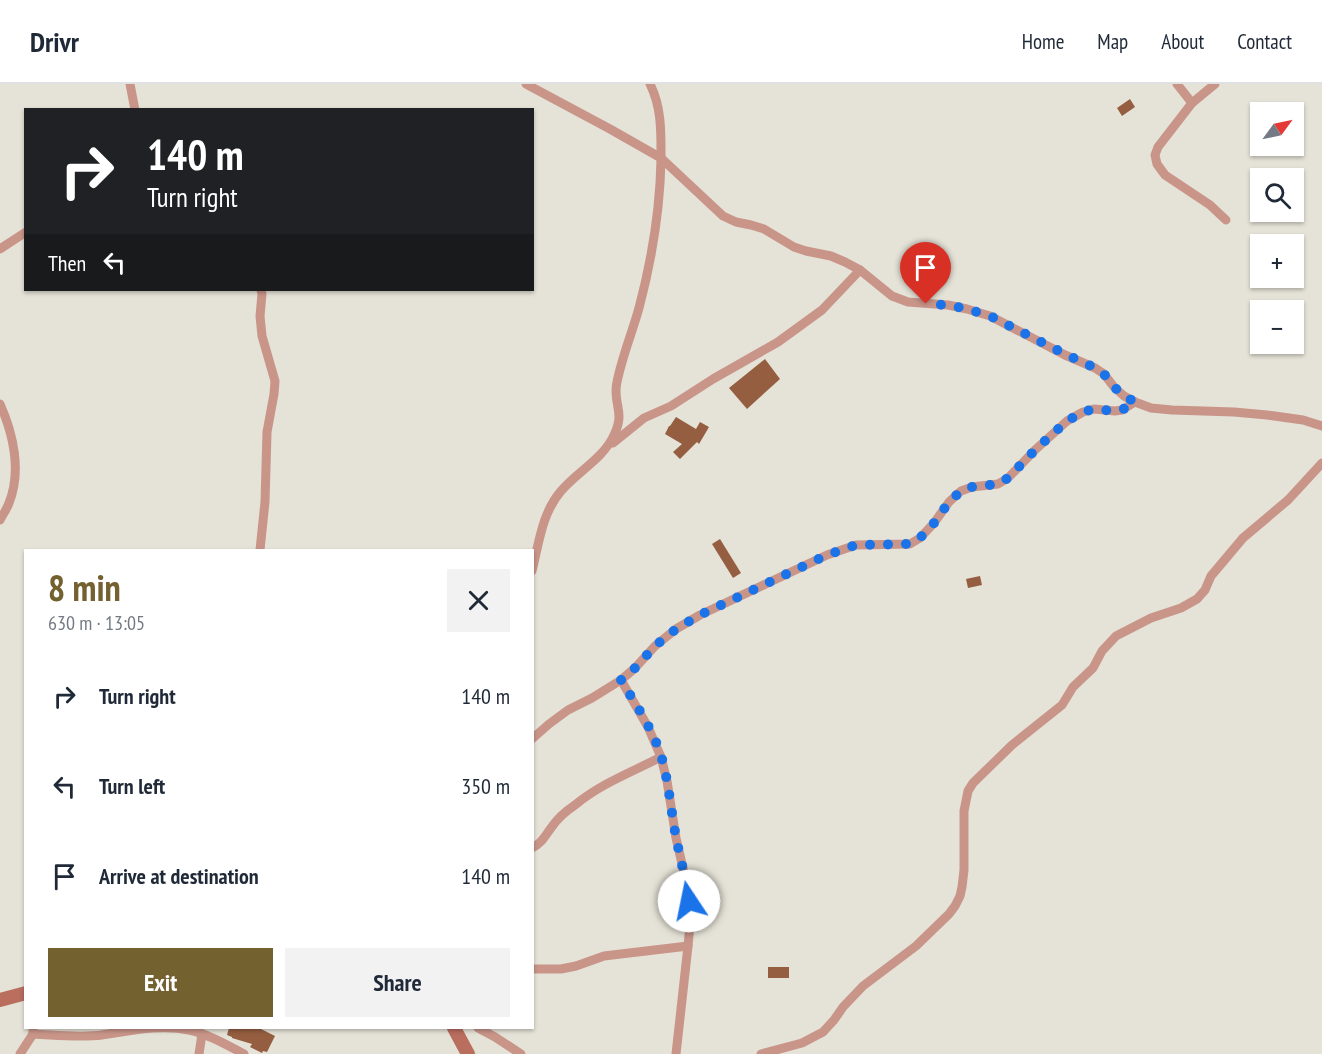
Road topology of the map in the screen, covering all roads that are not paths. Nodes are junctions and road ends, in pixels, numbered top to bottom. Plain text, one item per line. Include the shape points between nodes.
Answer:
1 (130, 84) edge
2 (525, 84) edge
3 (650, 84) edge
4 (1177, 84) edge
5 (1215, 84) edge
6 (1192, 104) junction
7 (135, 108) edge
8 (661, 158) junction
9 (1226, 220) dead end
10 (24, 233) edge
11 (0, 249) edge
12 (860, 270) junction
13 (261, 291) edge
14 (1135, 402) junction
15 (0, 404) edge
16 (1322, 426) edge
17 (609, 447) junction
18 (1322, 463) edge
19 (0, 520) edge
20 (260, 549) edge
21 (534, 562) edge
22 (621, 680) junction
23 (534, 737) edge
24 (662, 757) junction
25 (534, 847) edge
26 (688, 946) junction
27 (534, 969) edge
28 (24, 994) edge
29 (0, 1000) edge
30 (150, 1029) edge
31 (182, 1029) edge
32 (454, 1029) edge
33 (480, 1029) edge
34 (33, 1031) edge
35 (202, 1034) junction
36 (464, 1052) edge
37 (20, 1054) edge
38 (200, 1054) edge
39 (244, 1054) edge
40 (521, 1054) edge
41 (676, 1054) edge
42 (761, 1054) edge

1 - 7 street
2 - 8 street
3 - 8 street via 659,107
4 - 6 street
5 - 6 street
6 - 9 street via 1158,147 1157,164 1165,175
8 - 12 street via 723,216
8 - 17 street via 654,243 622,359 616,396 619,424
10 - 11 street
12 - 14 street via 892,296 908,302 948,305 990,316 1095,368
12 - 17 street via 822,310 787,336 671,406 644,418
13 - 20 street via 262,336 275,381 267,432
14 - 16 street via 1151,408 1267,415
14 - 22 street via 1122,410 1083,412 1067,421 1008,478 998,484 961,491 920,538 910,544 856,545 700,615 655,646
15 - 19 street via 15,456 10,501
17 - 21 street via 554,501 544,519
18 - 42 street via 1288,500 1243,538 1197,599 1116,636 1062,705 973,783 964,811 962,887 949,914 863,986 823,1032 802,1043
22 - 23 street via 568,710
22 - 24 street
24 - 25 street via 577,802
24 - 26 street via 689,901
26 - 27 street via 604,956 561,969
26 - 41 street
28 - 29 street
30 - 34 street via 100,1035
31 - 35 street
32 - 36 street
33 - 40 street
34 - 37 street
35 - 38 street
35 - 39 street

